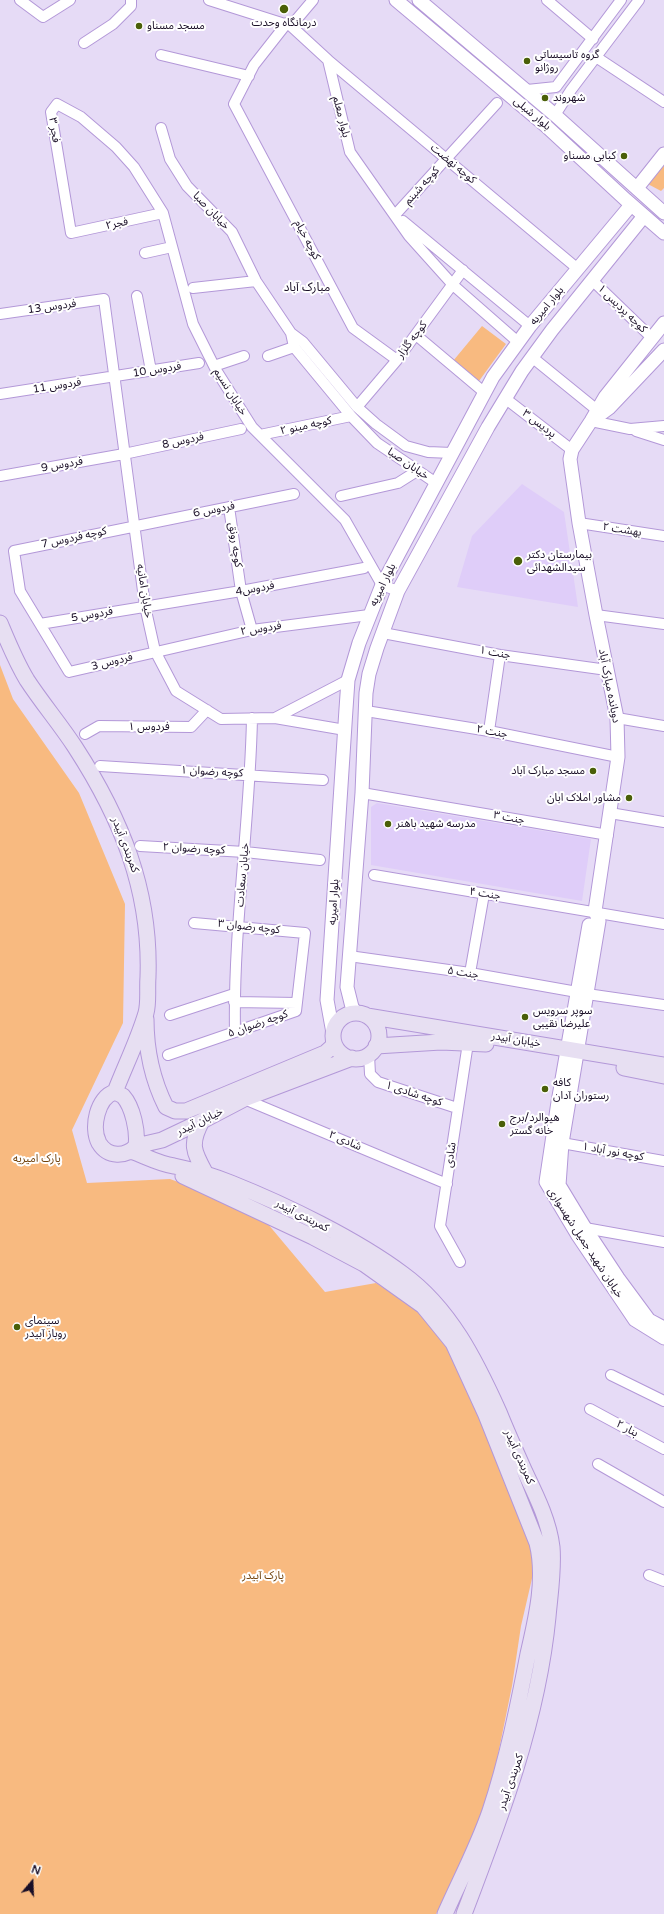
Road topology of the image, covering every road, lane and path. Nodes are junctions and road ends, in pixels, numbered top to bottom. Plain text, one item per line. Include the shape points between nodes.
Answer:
1 (20, 0) edge
2 (70, 0) edge
3 (131, 0) edge
4 (209, 0) edge
5 (313, 0) edge
6 (396, 0) edge
7 (547, 0) edge
8 (621, 0) edge
9 (639, 0) edge
10 (426, 2) edge
11 (289, 24) junction
12 (593, 39) junction
13 (84, 43) dead end
14 (161, 55) dead end
15 (596, 57) junction
16 (328, 60) junction
17 (249, 76) junction
18 (527, 90) junction
19 (664, 102) edge
20 (497, 103) dead end
21 (555, 115) junction
22 (161, 128) dead end
23 (664, 154) edge
24 (446, 159) junction
25 (134, 166) joint
26 (637, 188) junction
27 (631, 205) junction
28 (663, 208) edge
29 (163, 214) junction
30 (395, 215) junction
31 (644, 216) junction
32 (71, 233) joint
33 (664, 233) edge
34 (172, 247) junction
35 (145, 253) dead end
36 (578, 269) junction
37 (463, 270) junction
38 (592, 280) junction
39 (256, 281) junction
40 (454, 285) junction
41 (193, 288) dead end
42 (136, 296) dead end
43 (104, 299) joint
44 (0, 314) edge
45 (664, 323) edge
46 (530, 326) junction
47 (292, 333) junction
48 (416, 335) junction
49 (652, 338) junction
50 (518, 342) junction
51 (294, 346) junction
52 (244, 356) dead end
53 (268, 356) dead end
54 (662, 356) edge
55 (533, 358) junction
56 (397, 360) junction
57 (199, 363) dead end
58 (214, 366) junction
59 (152, 371) junction
60 (114, 377) junction
61 (485, 392) junction
62 (0, 394) edge
63 (506, 399) junction
64 (357, 407) junction
65 (351, 416) junction
66 (594, 416) junction
67 (471, 418) junction
68 (664, 426) edge
69 (488, 427) junction
70 (241, 429) dead end
71 (630, 429) junction
72 (260, 435) junction
73 (664, 440) edge
74 (572, 450) junction
75 (452, 453) junction
76 (124, 454) junction
77 (417, 471) junction
78 (0, 476) edge
79 (436, 483) junction
80 (294, 494) dead end
81 (341, 496) dead end
82 (229, 507) junction
83 (579, 523) junction
84 (134, 525) junction
85 (664, 536) edge
86 (364, 568) dead end
87 (382, 585) junction
88 (242, 591) junction
89 (398, 591) junction
90 (145, 606) junction
91 (369, 614) junction
92 (596, 615) junction
93 (0, 623) edge
94 (40, 624) junction
95 (664, 624) edge
96 (252, 630) junction
97 (384, 633) junction
98 (155, 651) junction
99 (500, 655) junction
100 (607, 670) junction
101 (348, 680) junction
102 (207, 710) junction
103 (366, 711) junction
104 (252, 718) junction
105 (275, 718) junction
106 (617, 718) junction
107 (664, 726) edge
108 (344, 730) junction
109 (488, 731) junction
110 (85, 734) dead end
111 (618, 757) junction
112 (100, 766) dead end
113 (251, 774) junction
114 (323, 780) dead end
115 (362, 794) junction
116 (610, 813) junction
117 (664, 822) edge
118 (608, 835) junction
119 (140, 846) dead end
120 (245, 852) junction
121 (320, 860) dead end
122 (374, 875) dead end
123 (484, 894) junction
124 (595, 911) junction
125 (194, 922) dead end
126 (664, 924) edge
127 (239, 926) junction
128 (305, 933) joint
129 (349, 956) junction
130 (470, 973) junction
131 (582, 993) junction
132 (234, 998) junction
133 (297, 1003) junction
134 (664, 1005) edge
135 (146, 1012) junction
136 (170, 1015) dead end
137 (361, 1015) junction
138 (235, 1032) junction
139 (334, 1039) junction
140 (468, 1043) junction
141 (372, 1050) junction
142 (572, 1053) junction
143 (168, 1055) dead end
144 (352, 1058) junction
145 (664, 1065) edge
146 (664, 1076) edge
147 (115, 1092) junction
148 (244, 1099) junction
149 (457, 1108) junction
150 (202, 1121) junction
151 (562, 1143) junction
152 (134, 1148) junction
153 (664, 1160) edge
154 (172, 1166) junction
155 (206, 1174) junction
156 (447, 1184) junction
157 (585, 1228) junction
158 (664, 1242) edge
159 (460, 1262) dead end
160 (664, 1328) edge
161 (664, 1338) edge
162 (611, 1375) dead end
163 (664, 1401) edge
164 (590, 1409) dead end
165 (664, 1449) edge
166 (598, 1464) dead end
167 (664, 1502) edge
168 (649, 1575) dead end
169 (664, 1581) edge
170 (445, 1914) edge
171 (464, 1914) edge

1 - 2 street via 43,17
3 - 13 street via 131,6 113,24
4 - 11 street
5 - 11 street
6 - 27 street, بلوار شبلی via 546,126
7 - 12 street
8 - 12 street
9 - 15 street
10 - 18 street, بلوار شبلی
11 - 16 street
11 - 17 street via 254,65
12 - 18 street via 556,88
14 - 17 street
15 - 19 street
15 - 21 street
16 - 24 street, کوچه نهضت
16 - 30 street, بلوار معلم via 350,152
17 - 56 street, کوچه خیام via 234,104 353,328
18 - 21 street, بلوار شبلی
20 - 24 street, کوچه شبنم
21 - 26 street, بلوار شبلی
22 - 39 street, خیابان صبا via 170,159 187,186 232,232
23 - 26 street
24 - 30 street, کوچه شبنم
24 - 36 street, کوچه نهضت
25 - 29 street, خیابان نسیم
25 - 32 street, فجر ۳ via 80,117 56,104 53,107 51,112
26 - 28 street, بلوار شبلی
27 - 31 street, بلوار شبلی
27 - 36 street, بلوار امیریه
29 - 32 street, فجر۲
29 - 34 street, خیابان نسیم
30 - 37 street, بلوار معلم
30 - 40 street, بلوار معلم via 409,236
31 - 33 street, بلوار شبلی
31 - 38 street, بلوار امیریه
34 - 35 street
34 - 58 street, خیابان نسیم via 193,324
36 - 46 street, بلوار امیریه
37 - 40 street, کوچه گلزار
37 - 46 street, بلوار معلم
38 - 49 street, کوچه پردیس ۱
38 - 55 street, بلوار امیریه
39 - 41 street
39 - 47 street, خیابان صبا
40 - 48 street, کوچه گلزار
40 - 50 street, بلوار معلم
42 - 59 street
43 - 44 street, فردوس 13
43 - 60 street, خیابان امانیه
45 - 49 street
46 - 50 street, بلوار امیریه
47 - 51 street, خیابان صبا
47 - 64 street, خیابان صبا via 303,342
48 - 56 street, کوچه گلزار
48 - 61 street
49 - 66 street via 605,396
50 - 61 street, بلوار امیریه
51 - 53 street
51 - 65 street, خیابان صبا
52 - 58 street
54 - 66 street via 609,408
55 - 63 street, بلوار امیریه
55 - 66 street
56 - 64 street, کوچه گلزار
57 - 59 street, فردوس 10
58 - 72 street, خیابان نسیم via 252,427
59 - 60 street, فردوس 10
60 - 62 street, فردوس 11
60 - 76 street, خیابان امانیه
61 - 67 street, بلوار امیریه
63 - 69 street, بلوار امیریه
63 - 74 street, پردیس ۳
64 - 75 street, خیابان صبا via 406,446 428,452
65 - 72 street, کوچه مینو ۲
65 - 77 street, خیابان صبا via 377,443
66 - 71 street
66 - 74 street
67 - 69 street
67 - 75 street, بلوار امیریه
68 - 71 street
69 - 89 street, بلوار امیریه
70 - 76 street, فردوس 8
71 - 73 street
72 - 87 street, خیابان نسیم via 345,520
74 - 83 street, دوبانده مبارک آباد via 570,459
75 - 79 street, بلوار امیریه
76 - 78 street, فردوس 9
76 - 84 street, خیابان امانیه
77 - 79 street, خیابان صبا
77 - 81 street via 398,483
79 - 87 street, بلوار امیریه
80 - 82 street, فردوس 6
82 - 84 street, فردوس 6
82 - 88 street, کوچه رونق
83 - 85 street, بهشت ۲
83 - 92 street, دوبانده مبارک آباد
84 - 90 street, خیابان امانیه
84 - 94 street, کوچه فردوس 7 via 14,551 20,591
86 - 88 street, فردوس4
87 - 89 street
87 - 91 street, بلوار امیریه
88 - 90 street, فردوس4
88 - 96 street, کوچه رونق
89 - 97 street, بلوار امیریه
90 - 94 street, فردوس 5
90 - 98 street, خیابان امانیه
91 - 96 street, فردوس ۲
91 - 101 street, بلوار امیریه
92 - 95 street
92 - 100 street, دوبانده مبارک آباد
93 - 135 main road, کمربندی آبیدر via 8,645 27,680 97,780 137,874 146,922
94 - 98 street, فردوس 3 via 69,672
96 - 98 street, فردوس ۲
97 - 99 street, جنت ۱
97 - 103 street, بلوار امیریه via 370,674
98 - 102 street, خیابان امانیه via 176,690
99 - 100 street, جنت ۱
99 - 109 street
100 - 106 street, دوبانده مبارک آباد
101 - 105 street, خیابان امانیه
101 - 108 street, بلوار امیریه
102 - 104 street, خیابان امانیه via 221,718
102 - 110 street, فردوس ۱ via 191,727 99,726
103 - 109 street, جنت ۲
103 - 115 street, بلوار امیریه
104 - 105 street, خیابان امانیه
104 - 113 street, خیابان سعادت
105 - 108 street
106 - 107 street
106 - 111 street, دوبانده مبارک آباد
108 - 139 street, بلوار امیریه via 327,1000
109 - 111 street, جنت ۲
111 - 116 street, دوبانده مبارک آباد
112 - 113 street, کوچه رضوان ۱
113 - 114 street, کوچه رضوان ۱
113 - 120 street, خیابان سعادت
115 - 118 street, جنت ۳
115 - 129 street, بلوار امیریه
116 - 117 street
116 - 118 street, دوبانده مبارک آباد
118 - 124 street, دوبانده مبارک آباد
119 - 120 street, کوچه رضوان ۲
120 - 121 street, کوچه رضوان ۲
120 - 127 street, خیابان سعادت
122 - 123 street, جنت ۴
123 - 124 street, جنت ۴
123 - 130 street
124 - 126 street, جنت ۴
124 - 131 street, دوبانده مبارک آباد via 599,920
125 - 127 street, کوچه رضوان ۳
127 - 128 street, کوچه رضوان ۳
127 - 132 street, خیابان سعادت
128 - 133 street, کوچه رضوان ۵
129 - 130 street, جنت ۵
129 - 137 street, بلوار امیریه via 347,986 352,1007
130 - 131 street, جنت ۵
131 - 134 street, جنت ۵
131 - 142 street, دوبانده مبارک آباد
132 - 133 street
132 - 136 street
132 - 138 street, خیابان سعادت
133 - 138 street, کوچه رضوان ۵ via 296,1010
135 - 139 main road, خیابان آبیدر via 147,1049 151,1070 166,1107 175,1111 186,1111 325,1053
135 - 147 main road, کمربندی آبیدر
137 - 139 main road via 343,1017 335,1027
137 - 141 main road via 372,1020 378,1033
137 - 142 main road, خیابان آبیدر
138 - 143 street, کوچه رضوان ۵
139 - 144 main road via 345,1056
140 - 141 main road, خیابان آبیدر via 419,1042
140 - 142 main road, خیابان آبیدر
140 - 149 street, شادی
141 - 144 main road via 364,1057
141 - 149 street, کوچه شادی ۱ via 370,1074 378,1082
142 - 145 main road, خیابان آبیدر
142 - 146 main road, خیابان آبیدر
142 - 151 street, خیابان شهید جمیل شهسواری
142 - 161 street, خیابان شهید جمیل شهسواری via 546,1182 577,1234 635,1320
144 - 148 main road, خیابان آبیدر
147 - 152 main road via 123,1096 129,1108 137,1135
147 - 152 main road via 108,1094 98,1110 96,1123 99,1142 104,1149 118,1155 124,1155
148 - 150 main road, خیابان آبیدر
148 - 156 street, شادی ۲
149 - 156 street, شادی
150 - 152 main road, خیابان آبیدر via 162,1140
150 - 155 main road via 195,1135 194,1148 195,1156
151 - 153 street, کوچه نور آباد ۱
151 - 157 street, خیابان شهید جمیل شهسواری via 560,1184
152 - 154 main road, کمربندی آبیدر
154 - 155 main road, کمربندی آبیدر
154 - 170 main road, کمربندی آبیدر via 178,1174 216,1190 364,1264 423,1306 453,1343 486,1415 537,1543 541,1578 534,1627 508,1745 490,1811
155 - 171 main road, کمربندی آبیدر via 284,1206 347,1239 404,1274 440,1306 465,1344 487,1385 541,1507 552,1545 552,1576 543,1660 534,1709 521,1756
156 - 159 street, شادی via 440,1226
157 - 158 street
157 - 160 street, خیابان شهید جمیل شهسواری via 649,1320
162 - 163 street
164 - 165 street, بنار ۲
166 - 167 street
168 - 169 street

